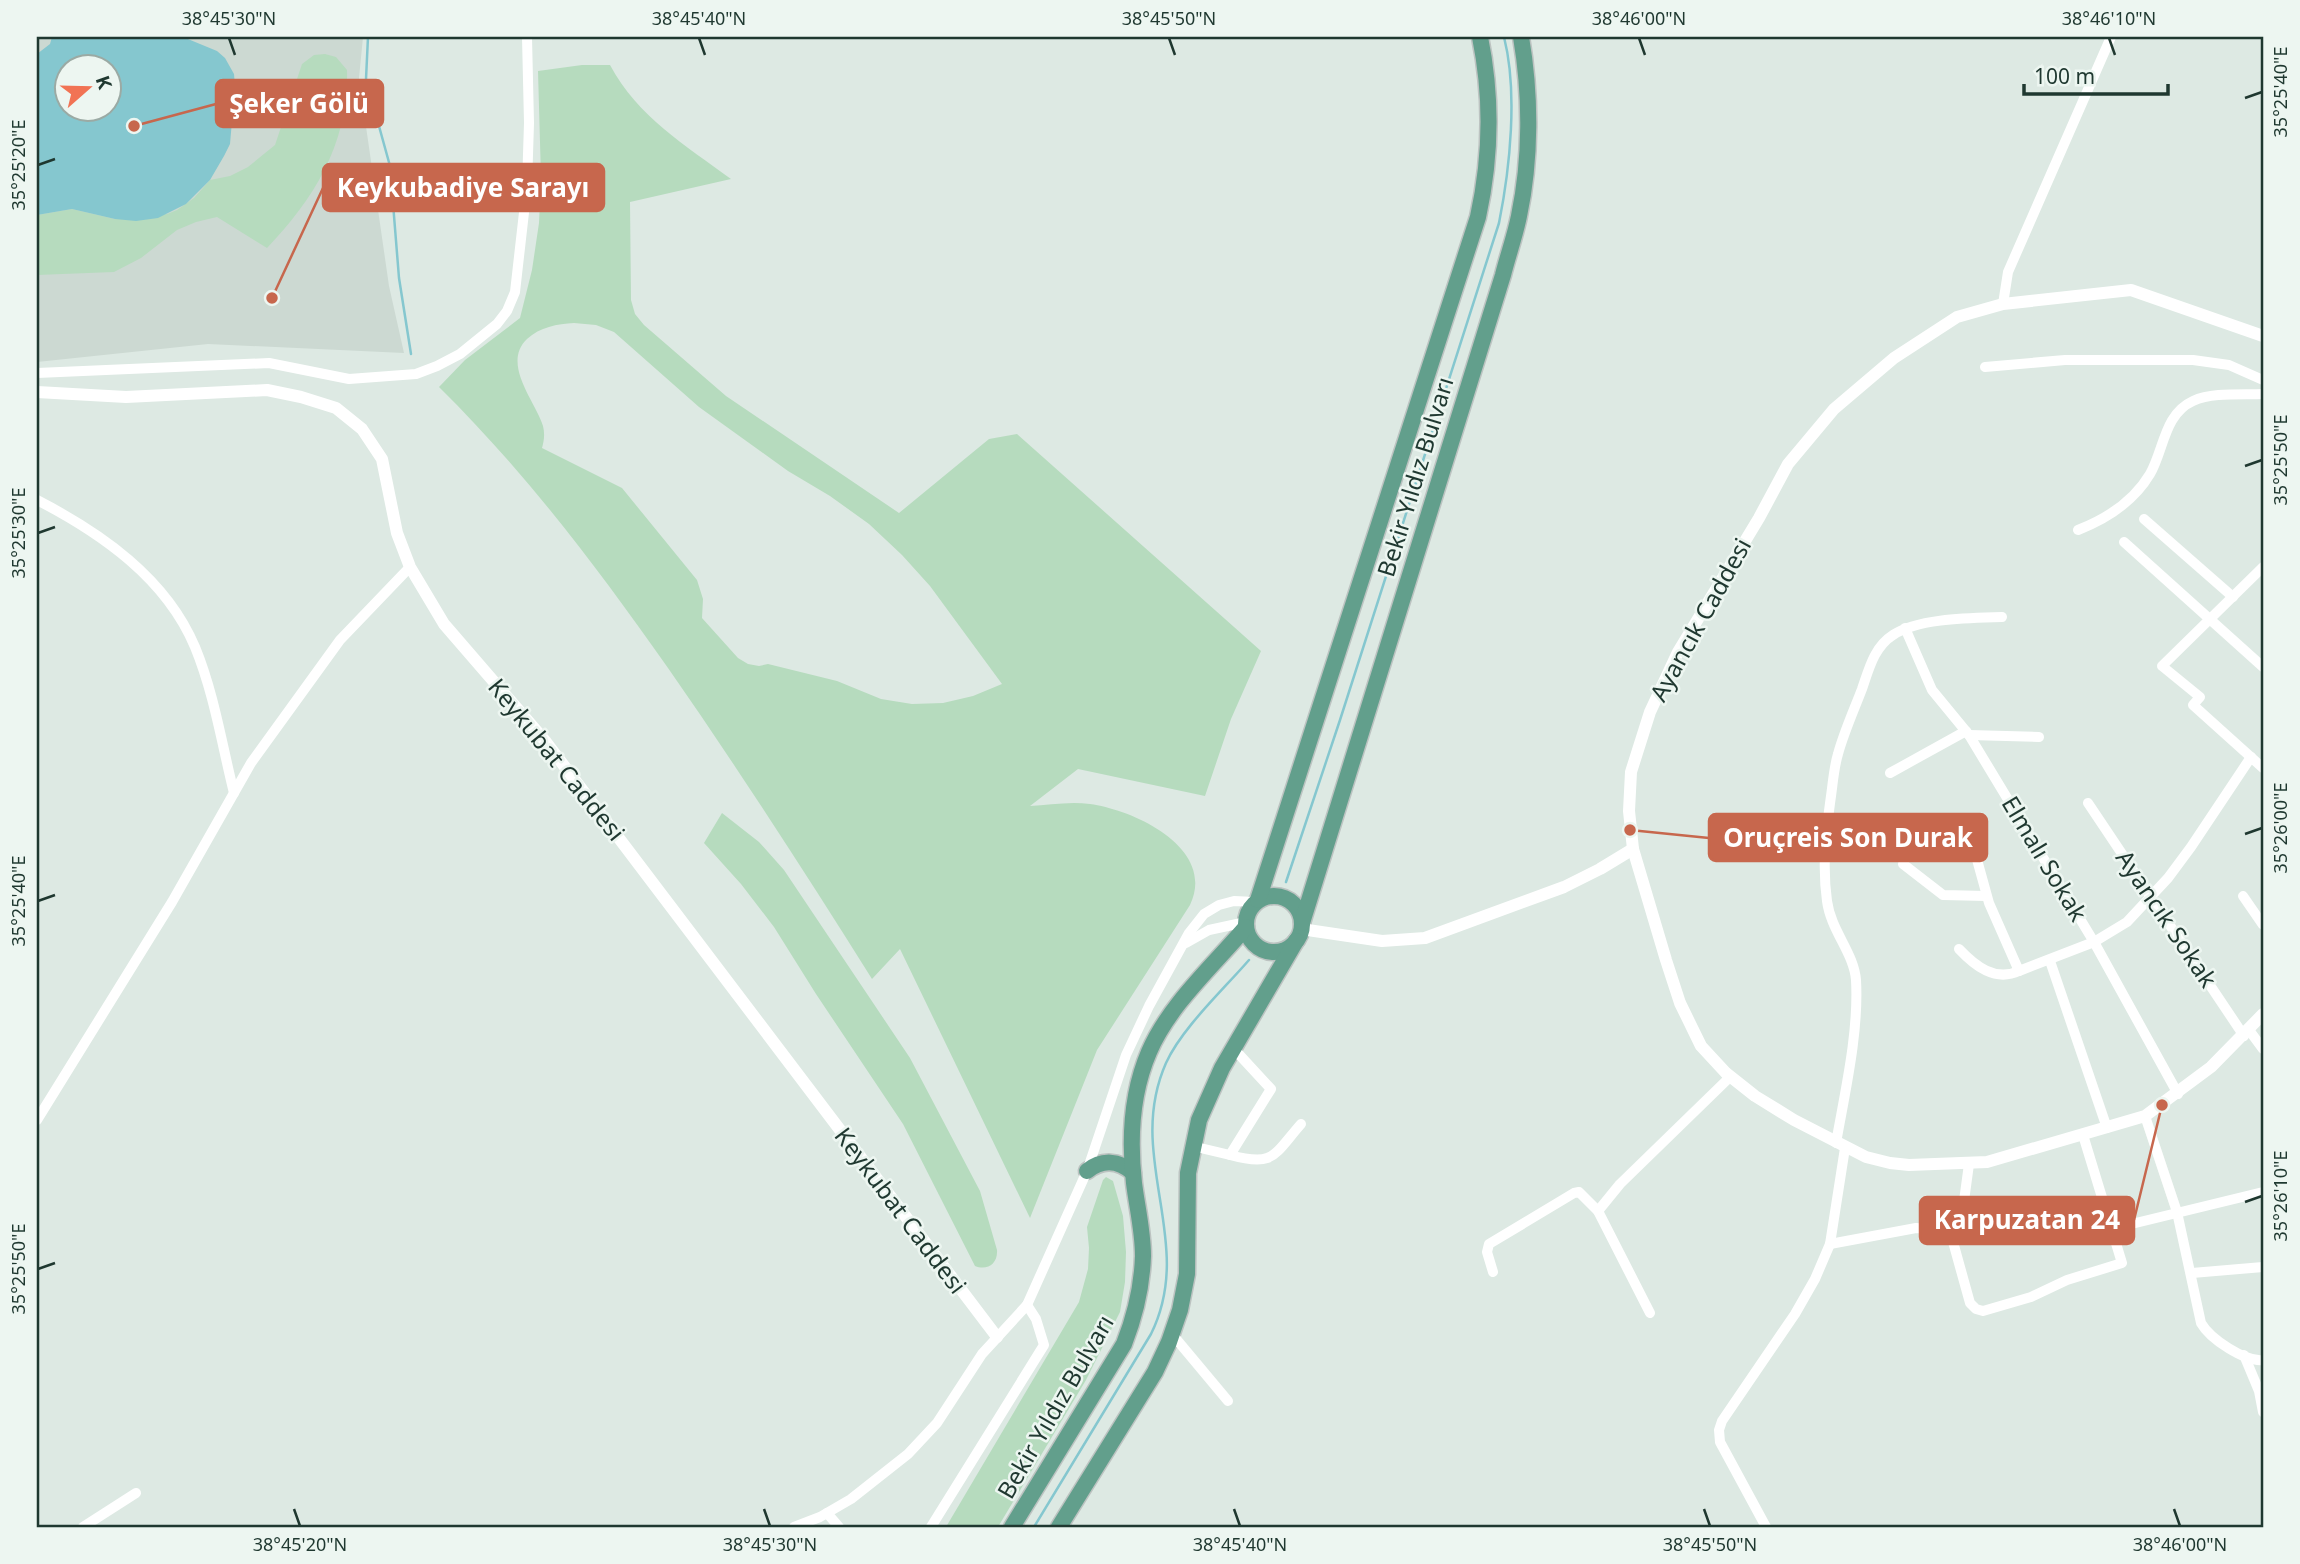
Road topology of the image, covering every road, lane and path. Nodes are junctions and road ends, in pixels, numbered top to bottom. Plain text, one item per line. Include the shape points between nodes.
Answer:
1 (527, 37) edge
2 (1480, 37) edge
3 (1521, 37) edge
4 (2111, 37) edge
5 (2003, 304) junction
6 (2263, 336) edge
7 (1985, 368) dead end
8 (37, 373) edge
9 (2263, 380) edge
10 (37, 392) edge
11 (2263, 394) edge
12 (37, 500) edge
13 (2144, 519) dead end
14 (2078, 530) dead end
15 (2124, 542) dead end
16 (410, 567) junction
17 (2263, 569) edge
18 (2233, 597) junction
19 (2002, 617) dead end
20 (2210, 619) junction
21 (1905, 628) junction
22 (2263, 667) edge
23 (1967, 733) junction
24 (2039, 737) dead end
25 (2251, 757) junction
26 (2263, 768) edge
27 (1890, 773) dead end
28 (234, 793) junction
29 (2088, 803) dead end
30 (1951, 837) dead end
31 (1633, 849) junction
32 (1903, 864) dead end
33 (1986, 896) junction
34 (2152, 896) junction
35 (2243, 896) dead end
36 (1257, 901) junction
37 (1246, 925) junction
38 (2263, 925) edge
39 (1300, 931) junction
40 (2094, 942) junction
41 (1959, 948) dead end
42 (1181, 949) junction
43 (2050, 961) junction
44 (2019, 971) junction
45 (2263, 1014) edge
46 (2247, 1033) junction
47 (1234, 1049) junction
48 (2263, 1049) edge
49 (1730, 1077) junction
50 (2178, 1094) junction
51 (2145, 1116) junction
52 (37, 1120) edge
53 (1301, 1124) dead end
54 (2107, 1128) junction
55 (2083, 1135) junction
56 (1841, 1145) junction
57 (1192, 1146) junction
58 (1230, 1155) junction
59 (1969, 1164) junction
60 (1087, 1171) junction
61 (1133, 1173) junction
62 (2263, 1192) edge
63 (1598, 1211) junction
64 (2177, 1212) junction
65 (2111, 1229) junction
66 (1950, 1231) junction
67 (1830, 1244) junction
68 (2263, 1267) edge
69 (1493, 1272) dead end
70 (2192, 1273) junction
71 (1027, 1306) junction
72 (1650, 1313) dead end
73 (1172, 1334) junction
74 (998, 1337) junction
75 (2244, 1355) junction
76 (2261, 1361) edge
77 (1228, 1401) dead end
78 (2263, 1413) edge
79 (2263, 1422) edge
80 (136, 1493) dead end
81 (827, 1513) junction
82 (83, 1527) edge
83 (794, 1527) edge
84 (839, 1527) edge
85 (931, 1527) edge
86 (1012, 1527) edge
87 (1059, 1527) edge
88 (1766, 1527) edge

1 - 8 street via 527,176 515,292 497,324 460,354 416,374 349,379 269,363
2 - 36 main road, Bekir Yıldız Bulvarı via 1488,125 1478,217
3 - 39 main road, Bekir Yıldız Bulvarı via 1527,95 1526,165 1518,217
4 - 5 street via 2008,272
5 - 6 street, Ayancık Caddesi via 2131,290
5 - 31 street, Ayancık Caddesi via 1957,317 1894,358 1834,409 1788,464 1678,652 1650,712 1631,772
7 - 9 street via 2078,359 2193,360 2229,365
10 - 16 street, Keykubat Caddesi via 126,397 267,390 336,408 362,429 382,459 397,533
11 - 14 street via 2204,397 2187,404 2172,419 2151,473 2134,495 2102,520
12 - 28 street via 119,552 174,609 199,659
13 - 18 street
15 - 20 street
16 - 28 street via 340,640
16 - 74 street, Keykubat Caddesi via 444,624 546,742
17 - 18 street
18 - 20 street
19 - 21 street
20 - 22 street
20 - 25 street via 2162,666 2200,696 2193,705
21 - 23 street, Elmalı Sokak via 1932,690
21 - 56 street via 1886,639 1877,651 1837,755 1824,851 1830,915 1852,961 1856,982
23 - 24 street
23 - 27 street
23 - 40 street, Elmalı Sokak
25 - 26 street
25 - 34 street
28 - 52 street
29 - 34 street, Ayancık Sokak
30 - 33 street via 1973,851
31 - 39 street via 1564,887 1415,940 1382,941
31 - 49 street, Ayancık Caddesi via 1680,1003 1701,1046
32 - 33 street via 1943,895
33 - 44 street
34 - 40 street via 2127,922
34 - 46 street, Ayancık Sokak
35 - 38 street
36 - 37 main road via 1248,912
36 - 39 main road via 1285,898 1295,905
36 - 42 street via 1234,901 1211,909 1193,927
37 - 39 main road via 1252,942 1268,951 1281,951
37 - 42 street via 1203,932
37 - 61 main road, Bekir Yıldız Bulvarı via 1177,1006 1150,1049 1132,1114
39 - 47 main road, Bekir Yıldız Bulvarı
40 - 43 street
40 - 50 street, Elmalı Sokak
41 - 44 street via 1990,973
42 - 60 street via 1126,1055
43 - 44 street
43 - 54 street
45 - 46 street, Ayancık Caddesi
46 - 48 street, Ayancık Sokak
46 - 50 street, Ayancık Caddesi
47 - 57 main road, Bekir Yıldız Bulvarı via 1205,1102
47 - 58 street via 1271,1089
49 - 56 street, Ayancık Caddesi
49 - 63 street
50 - 51 street, Ayancık Caddesi
51 - 54 street, Ayancık Caddesi
51 - 64 street
53 - 58 street via 1268,1158 1254,1161
54 - 55 street, Ayancık Caddesi
55 - 59 street, Ayancık Caddesi
55 - 65 street
56 - 59 street, Ayancık Caddesi via 1890,1163
56 - 67 street
57 - 58 street
57 - 73 main road, Bekir Yıldız Bulvarı via 1187,1274
59 - 66 street via 1964,1201
60 - 61 main road via 1108,1162
60 - 71 street
61 - 86 main road, Bekir Yıldız Bulvarı via 1143,1256 1129,1331
62 - 64 street
63 - 69 street via 1583,1194 1574,1193 1489,1244 1486,1252
63 - 72 street
64 - 65 street
64 - 70 street
65 - 66 street via 2122,1263 1983,1311 1970,1303
66 - 67 street via 1916,1228
67 - 88 street via 1794,1314 1720,1425 1720,1442
68 - 70 street
70 - 75 street via 2204,1328
71 - 74 street
71 - 85 street via 1044,1345
73 - 77 street
73 - 87 main road, Bekir Yıldız Bulvarı via 1156,1372
74 - 81 street via 918,1446 865,1490
75 - 76 street
75 - 78 street
78 - 79 street
80 - 82 street
81 - 83 street
81 - 84 street

